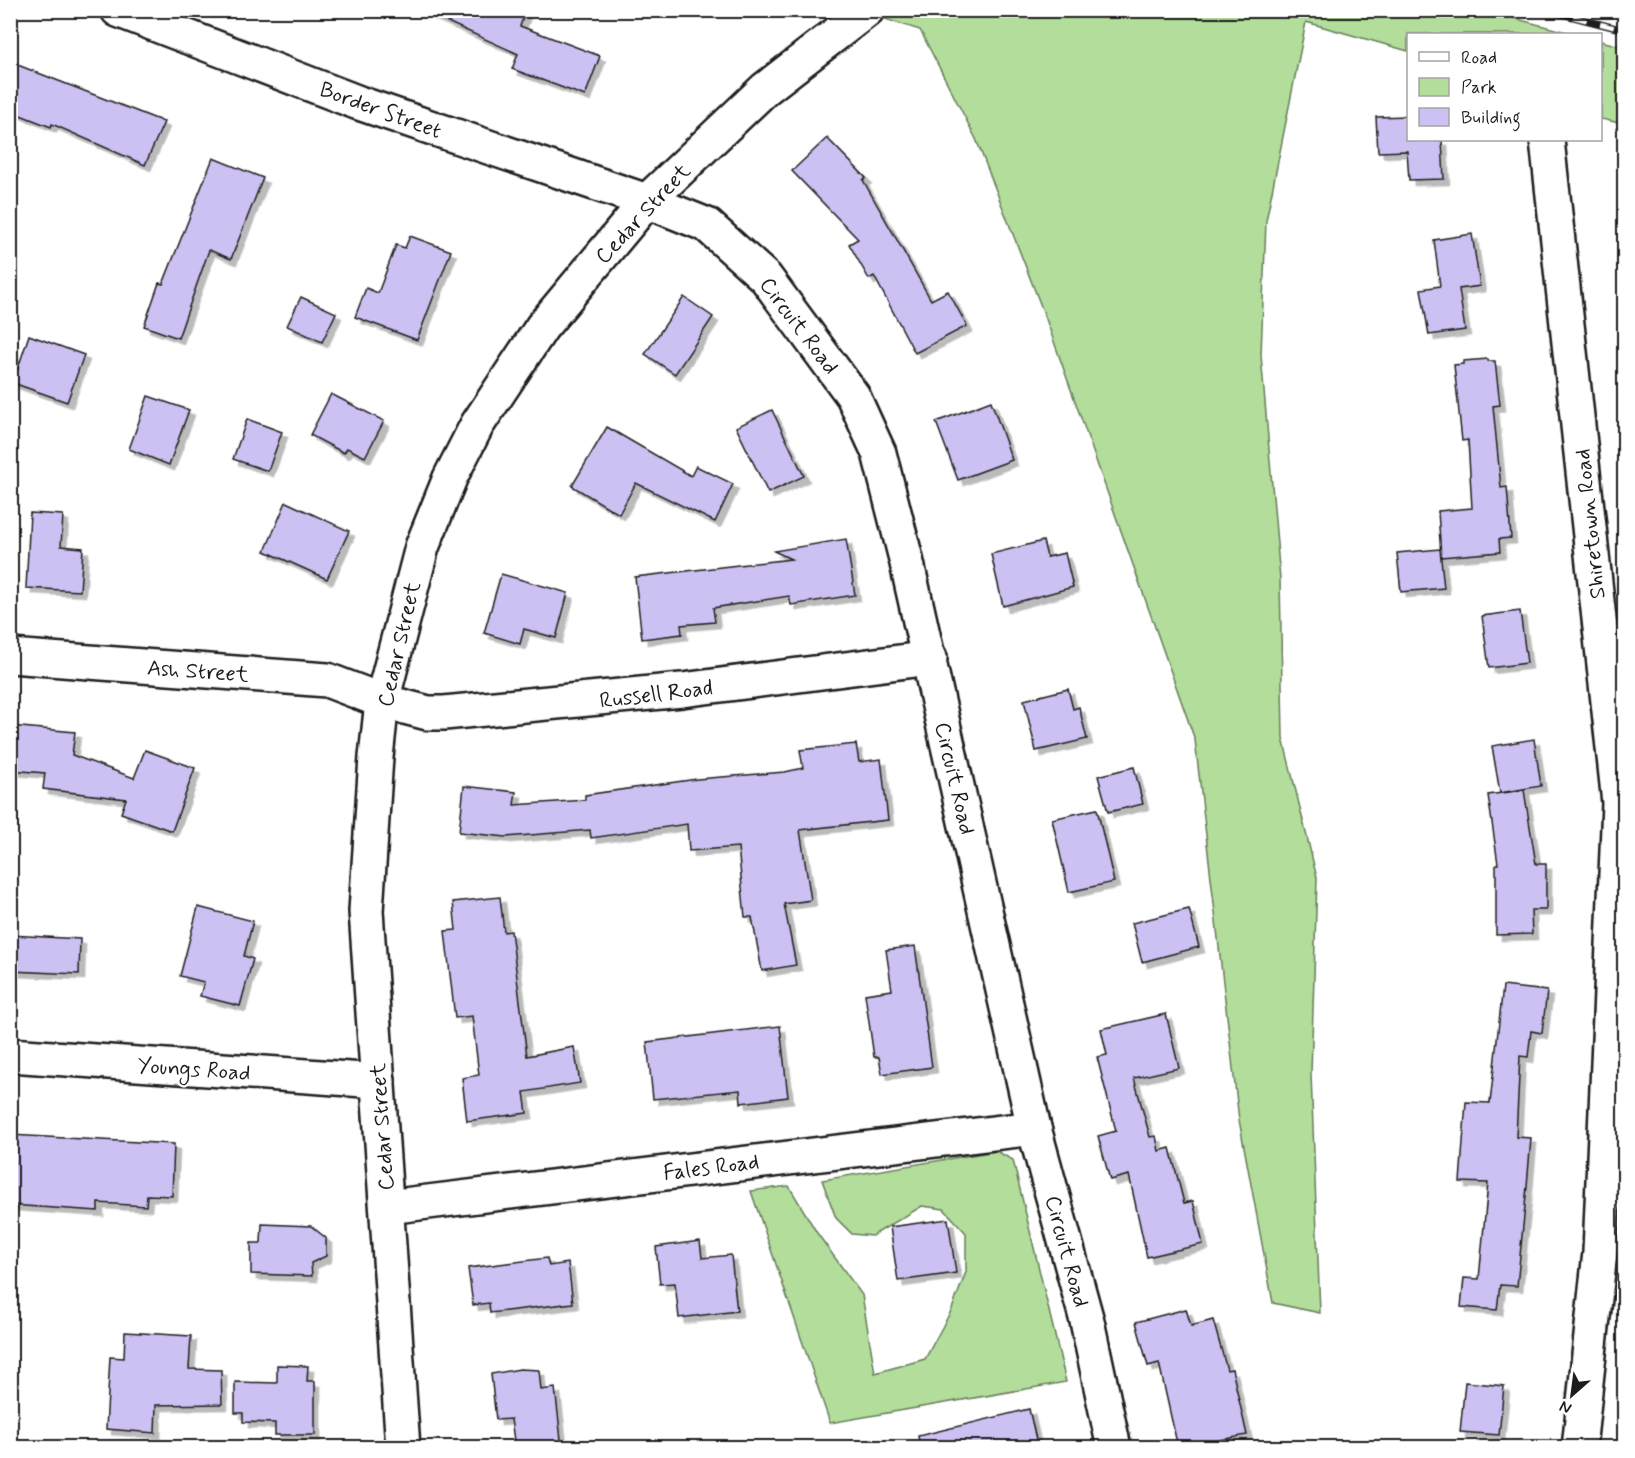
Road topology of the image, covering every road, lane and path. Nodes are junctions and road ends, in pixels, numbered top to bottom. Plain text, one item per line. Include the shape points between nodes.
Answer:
1 (118, 10) edge
2 (867, 10) edge
3 (1547, 141) edge
4 (647, 201) junction
5 (10, 656) edge
6 (930, 658) junction
7 (382, 701) junction
8 (10, 1055) edge
9 (378, 1081) junction
10 (1034, 1128) junction
11 (387, 1207) junction
12 (1612, 1252) edge
13 (403, 1448) edge
14 (1114, 1448) edge
15 (1579, 1448) edge

1 - 4 street, Border Street via 359,103
2 - 4 street, Cedar Street via 765,89
3 - 12 street, Shiretown Road via 1619,803
4 - 6 street, Circuit Road via 707,225 766,278 853,396 879,453
4 - 7 street, Cedar Street via 542,327 477,425 450,478 422,548
5 - 7 street, Ash Street via 327,680
6 - 7 street, Russell Road via 523,707 428,713
6 - 10 street, Circuit Road
7 - 9 street, Cedar Street via 366,911
8 - 9 street, Youngs Road
9 - 11 street, Cedar Street
10 - 11 street, Fales Road
10 - 14 street, Circuit Road via 1087,1321
11 - 13 street, Cedar Street
12 - 15 street, Shiretown Road

